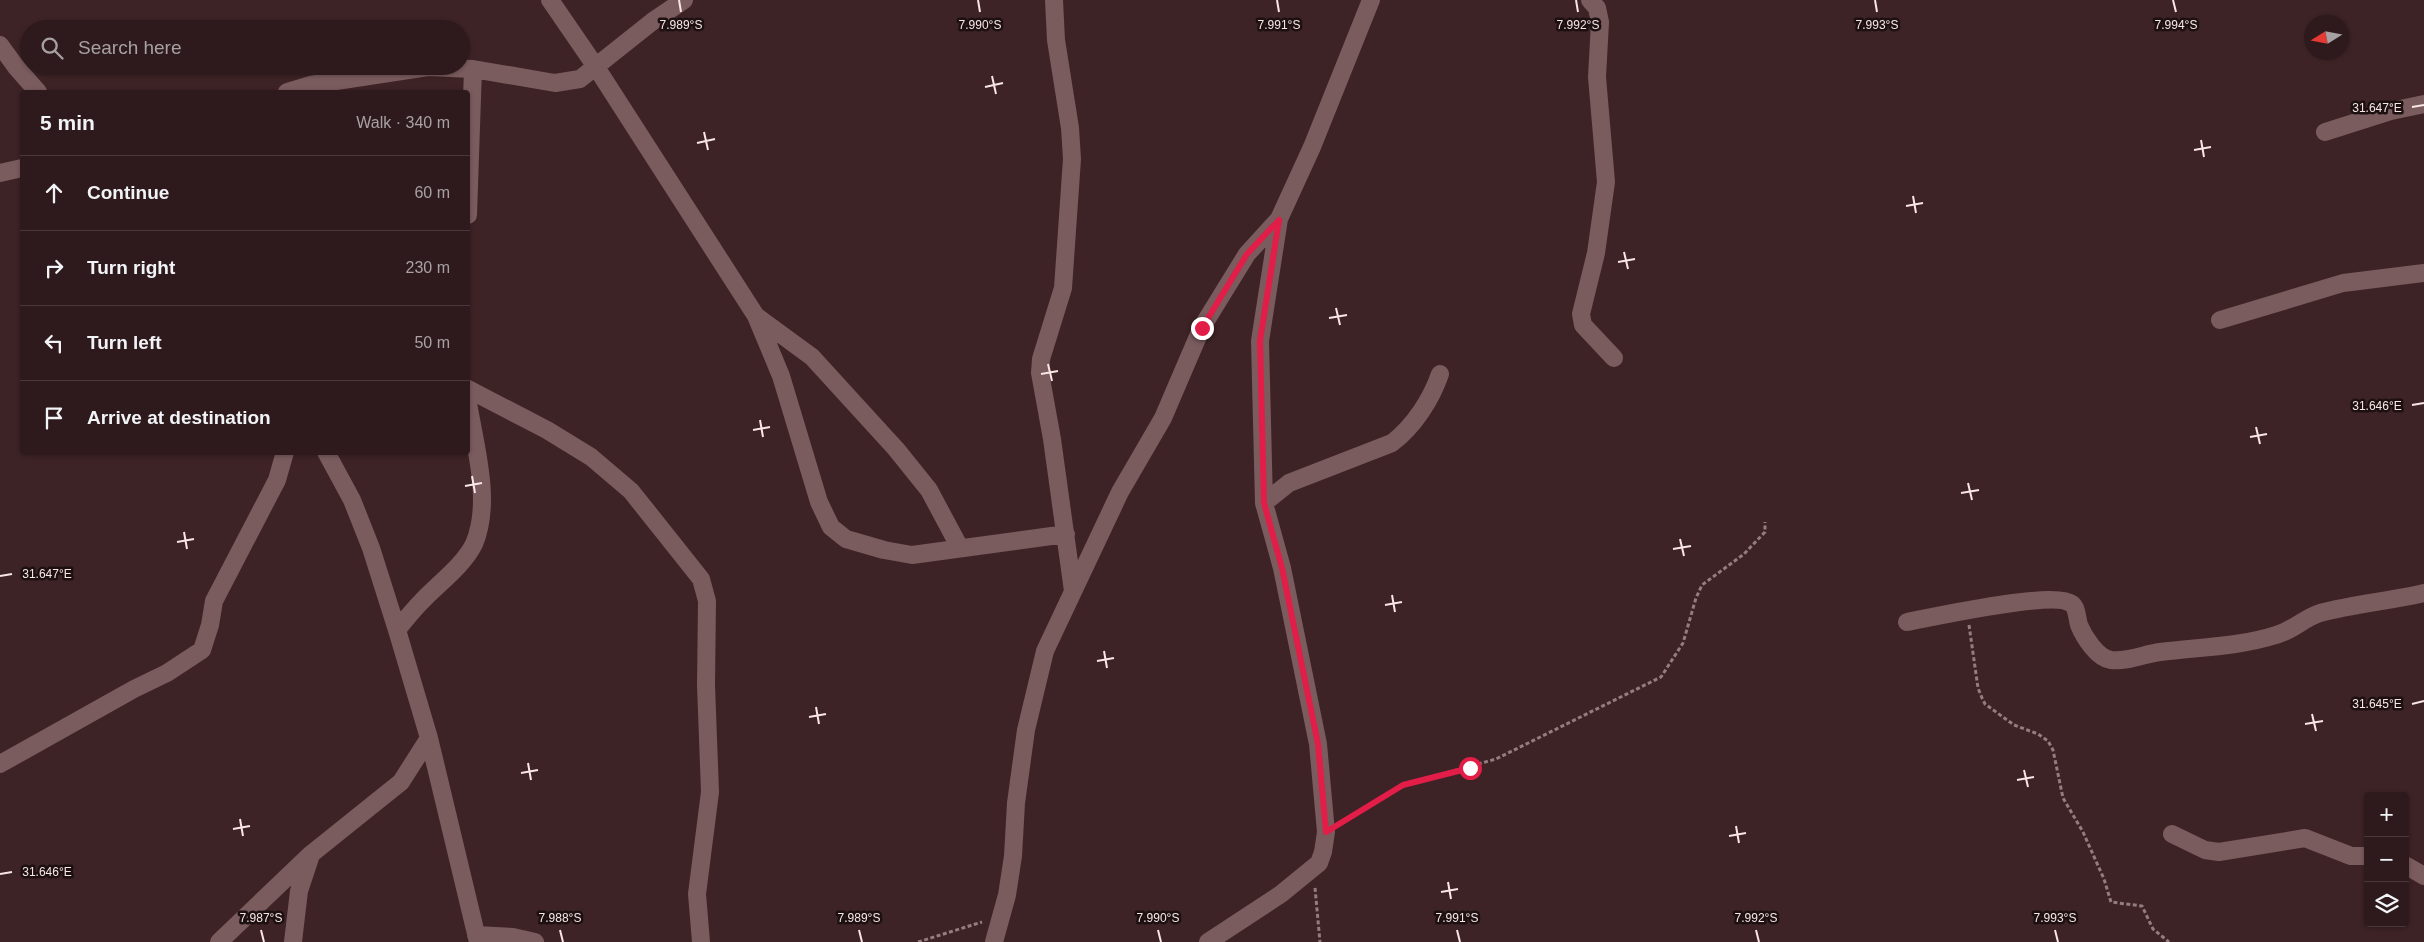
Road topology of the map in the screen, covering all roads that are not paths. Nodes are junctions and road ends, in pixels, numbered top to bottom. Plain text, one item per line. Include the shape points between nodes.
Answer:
1 (550, 0) edge
2 (684, 0) edge
3 (1054, 0) edge
4 (1371, 0) edge
5 (1590, 0) edge
6 (0, 45) edge
7 (596, 67) junction
8 (470, 69) edge
9 (473, 69) junction
10 (20, 72) edge
11 (23, 75) edge
12 (376, 75) edge
13 (36, 90) edge
14 (294, 90) edge
15 (2424, 104) edge
16 (2325, 132) dead end
17 (470, 157) edge
18 (20, 168) edge
19 (0, 172) edge
20 (1279, 220) junction
21 (2424, 273) edge
22 (756, 316) junction
23 (2220, 320) dead end
24 (1614, 358) dead end
25 (1440, 374) dead end
26 (470, 390) edge
27 (470, 416) edge
28 (284, 455) edge
29 (328, 455) edge
30 (1264, 503) junction
31 (1066, 534) junction
32 (960, 548) junction
33 (1073, 591) junction
34 (2424, 593) edge
35 (1907, 622) dead end
36 (397, 630) junction
37 (429, 738) junction
38 (0, 764) edge
39 (2172, 834) dead end
40 (310, 855) junction
41 (2364, 856) edge
42 (2409, 867) edge
43 (2424, 876) edge
44 (477, 939) edge
45 (219, 942) edge
46 (293, 942) edge
47 (535, 942) edge
48 (701, 942) edge
49 (994, 942) edge
50 (1208, 942) edge

1 - 7 street
2 - 7 street
3 - 31 street via 1056,40 1072,159 1063,288 1041,359 1040,373
4 - 20 street
5 - 24 street via 1597,8 1600,22 1597,78 1606,182 1596,253 1581,314 1583,326
6 - 10 street
7 - 9 street via 580,79 556,83
7 - 22 street
8 - 9 street
9 - 17 street
11 - 13 street
12 - 14 street
15 - 16 street via 2391,110
18 - 19 street
20 - 30 street via 1260,341
20 - 33 street via 1247,254 1202,328 1163,418 1120,492
21 - 23 street via 2343,283
22 - 32 street via 812,357 896,449 929,490
22 - 32 street via 781,376 819,502 831,527 846,539 912,555
25 - 30 street via 1434,390 1406,432 1392,443 1289,483
26 - 48 street via 591,457 631,491 701,579 708,601 706,685 710,792 697,894
27 - 36 street via 481,489 481,520 473,544 462,562 420,602
28 - 38 street via 277,480 214,600 202,650 167,673
29 - 36 street via 352,500 368,540
30 - 50 street via 1282,568 1318,744 1326,832 1324,852 1319,863 1281,894
31 - 32 street
31 - 33 street
33 - 49 street via 1045,651 1026,730 1013,856
34 - 35 street via 2318,614 2279,635 2255,641 2227,647 2157,652 2123,660 2102,656 2082,631 2074,607 2064,600 2012,603
36 - 37 street
37 - 40 street via 401,782
37 - 44 street
39 - 41 street via 2205,850 2219,852 2305,838 2351,856
40 - 45 street
40 - 46 street via 299,891
42 - 43 street
44 - 47 street via 513,937

